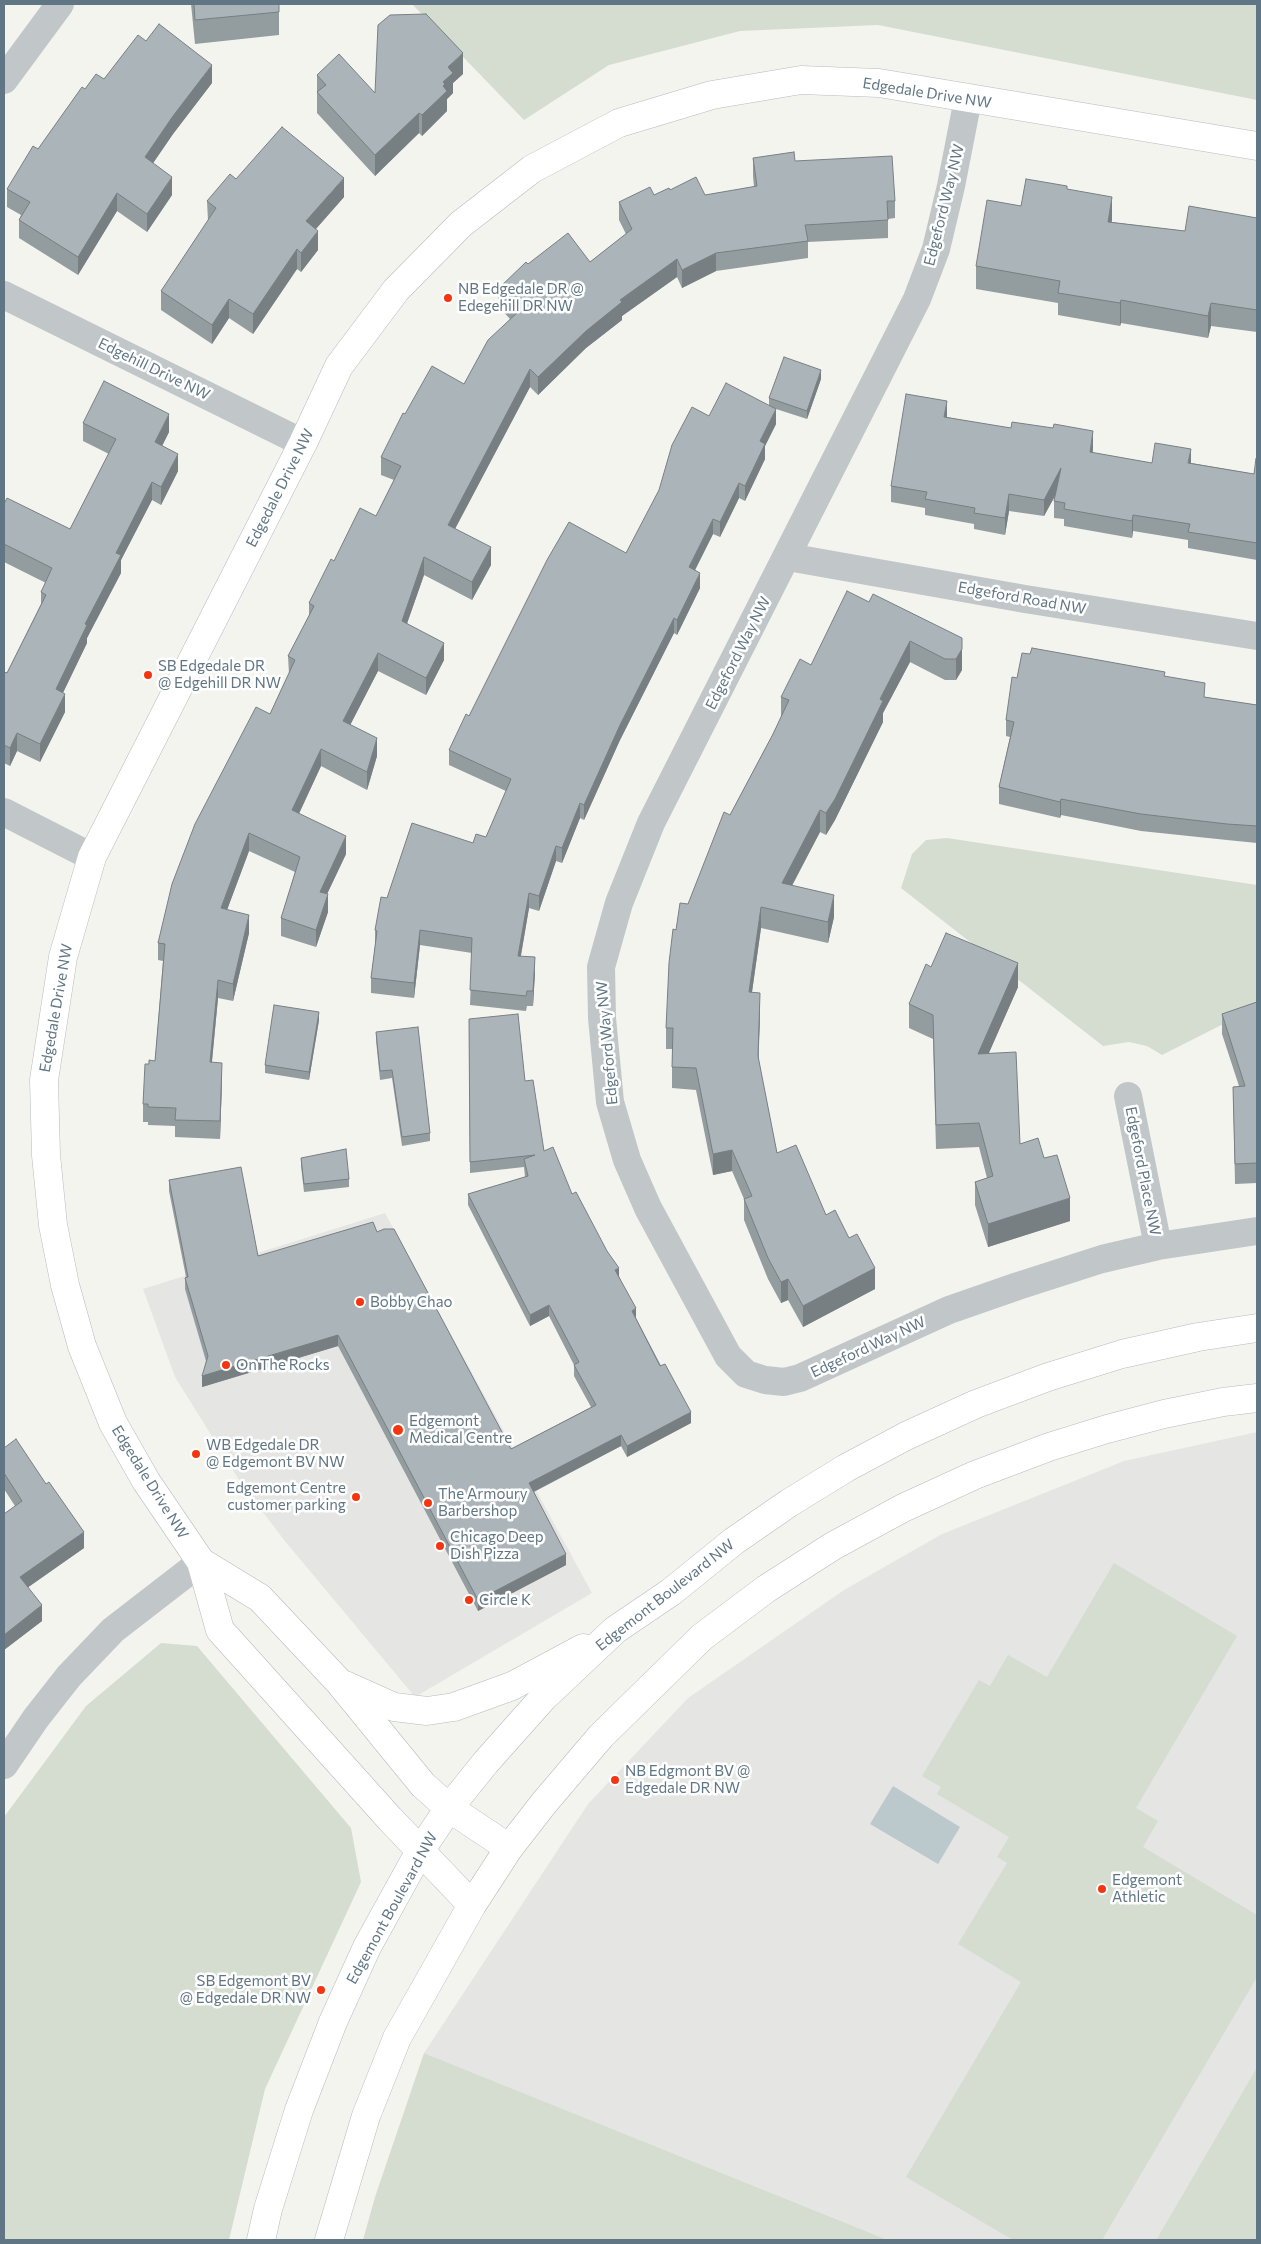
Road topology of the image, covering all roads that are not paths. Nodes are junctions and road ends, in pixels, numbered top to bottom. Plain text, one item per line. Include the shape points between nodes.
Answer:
1 (60, 4) edge
2 (4, 80) edge
3 (968, 99) junction
4 (1257, 146) edge
5 (4, 295) edge
6 (303, 443) junction
7 (788, 557) junction
8 (1257, 636) edge
9 (4, 812) edge
10 (92, 857) junction
11 (1128, 1096) dead end
12 (1257, 1231) edge
13 (1158, 1246) junction
14 (1257, 1328) edge
15 (1257, 1398) edge
16 (201, 1562) junction
17 (615, 1630) junction
18 (338, 1682) junction
19 (4, 1765) edge
20 (449, 1808) junction
21 (509, 1848) junction
22 (420, 1851) junction
23 (472, 1905) junction
24 (261, 2240) edge
25 (329, 2240) edge

1 - 2 street
3 - 4 street, Edgedale Drive NW
3 - 6 street, Edgedale Drive NW via 879,82 801,80 712,95 619,123 532,169 461,224 396,290 339,366
3 - 7 street, Edgeford Way NW via 952,186 936,248 917,299
5 - 6 street, Edgehill Drive NW
6 - 10 street, Edgedale Drive NW
7 - 8 street, Edgeford Road NW
7 - 13 street, Edgeford Way NW via 651,823 619,903 601,967 610,1102 627,1160 648,1208 728,1356 746,1374 784,1382 800,1378 949,1310 1093,1262
9 - 10 street
10 - 16 street, Edgedale Drive NW via 63,957 44,1080 46,1155 53,1225 82,1346 113,1423 146,1481
11 - 13 street, Edgeford Place NW
12 - 13 street, Edgeford Way NW
14 - 17 street, Edgemont Boulevard NW via 1198,1337 1113,1357 976,1404 914,1432 789,1503
15 - 21 street via 1164,1414 1049,1447 966,1479 833,1546 702,1636 601,1736
16 - 18 street, Edgedale Drive NW via 260,1598
16 - 19 street via 113,1630 64,1683
16 - 22 street, Edgedale Drive NW via 220,1630
17 - 18 street via 512,1686 454,1707 427,1711 394,1707
17 - 20 street, Edgemont Boulevard NW via 543,1698
18 - 20 street, Edgedale Drive NW via 423,1785
20 - 21 street, Edgedale Drive NW
20 - 22 street, Edgemont Boulevard NW
21 - 23 street
22 - 23 street, Edgedale Drive NW
22 - 24 street, Edgemont Boulevard NW via 367,1947 332,2022 298,2110
23 - 25 street via 397,2038 366,2116

